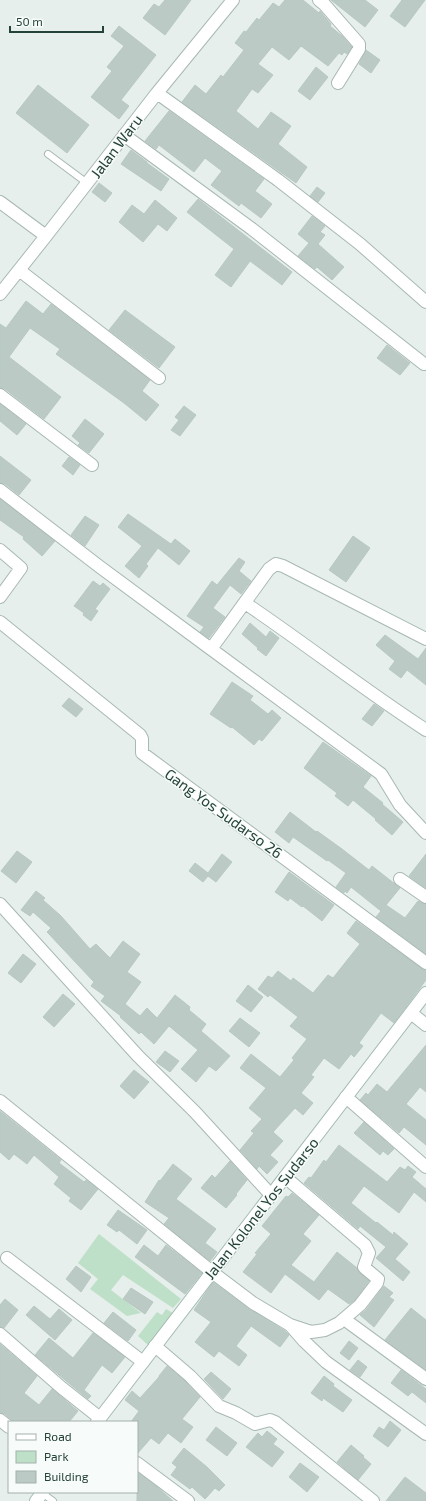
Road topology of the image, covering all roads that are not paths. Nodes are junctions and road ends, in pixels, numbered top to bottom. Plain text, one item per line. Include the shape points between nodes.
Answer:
1 (232, 0) edge
2 (319, 0) edge
3 (338, 83) dead end
4 (157, 93) junction
5 (124, 135) junction
6 (48, 154) dead end
7 (87, 183) junction
8 (0, 202) edge
9 (46, 236) junction
10 (19, 270) junction
11 (0, 294) edge
12 (426, 302) edge
13 (424, 364) dead end
14 (159, 378) dead end
15 (0, 395) edge
16 (92, 465) dead end
17 (0, 490) edge
18 (0, 550) edge
19 (0, 597) edge
20 (245, 602) junction
21 (0, 622) edge
22 (426, 639) edge
23 (211, 649) junction
24 (426, 730) edge
25 (426, 833) edge
26 (400, 879) dead end
27 (426, 897) edge
28 (0, 904) edge
29 (426, 963) edge
30 (426, 993) edge
31 (410, 1013) junction
32 (426, 1025) edge
33 (346, 1097) junction
34 (0, 1101) edge
35 (426, 1167) edge
36 (285, 1177) junction
37 (271, 1195) junction
38 (6, 1258) dead end
39 (212, 1272) junction
40 (344, 1319) junction
41 (290, 1325) junction
42 (0, 1334) edge
43 (155, 1346) junction
44 (143, 1362) junction
45 (426, 1379) edge
46 (0, 1420) edge
47 (98, 1420) edge
48 (8, 1426) edge
49 (426, 1434) edge
50 (138, 1464) edge
51 (40, 1495) edge
52 (53, 1501) edge
53 (188, 1501) edge
54 (373, 1501) edge

1 - 4 street, Jalan Waru
2 - 3 street via 359,44 359,49
4 - 5 street, Jalan Waru
4 - 12 street via 278,180 360,244
5 - 7 street, Jalan Waru
5 - 13 street via 258,234
6 - 7 lane
7 - 9 street, Jalan Waru
8 - 9 street
9 - 10 street, Jalan Waru
10 - 11 street, Jalan Waru
10 - 14 street
15 - 16 street
17 - 23 street
18 - 19 street via 21,568
20 - 22 street via 269,569 276,564
20 - 23 street
20 - 24 street
21 - 29 street, Gang Yos Sudarso 26 via 140,735 142,753
23 - 25 street via 381,774 400,805
26 - 27 street
28 - 37 street via 138,1056 195,1112
30 - 31 street, Jalan Kolonel Yos Sudarso
31 - 32 street
31 - 33 street, Jalan Kolonel Yos Sudarso
33 - 35 street
33 - 36 street, Jalan Kolonel Yos Sudarso
34 - 39 street
36 - 37 street, Jalan Kolonel Yos Sudarso
36 - 40 street via 338,1220 368,1250 364,1266 378,1278 377,1283 360,1305
37 - 39 street, Jalan Kolonel Yos Sudarso
38 - 44 street
39 - 41 street via 253,1303
39 - 43 street, Jalan Kolonel Yos Sudarso
40 - 41 street via 325,1330 311,1332
40 - 45 street
41 - 49 street via 326,1362
42 - 47 street
43 - 44 street, Jalan Kolonel Yos Sudarso
43 - 54 street via 190,1376 219,1406 255,1424 270,1420 275,1422
44 - 47 street, Jalan Kolonel Yos Sudarso
46 - 48 street
50 - 53 street
51 - 52 lane

